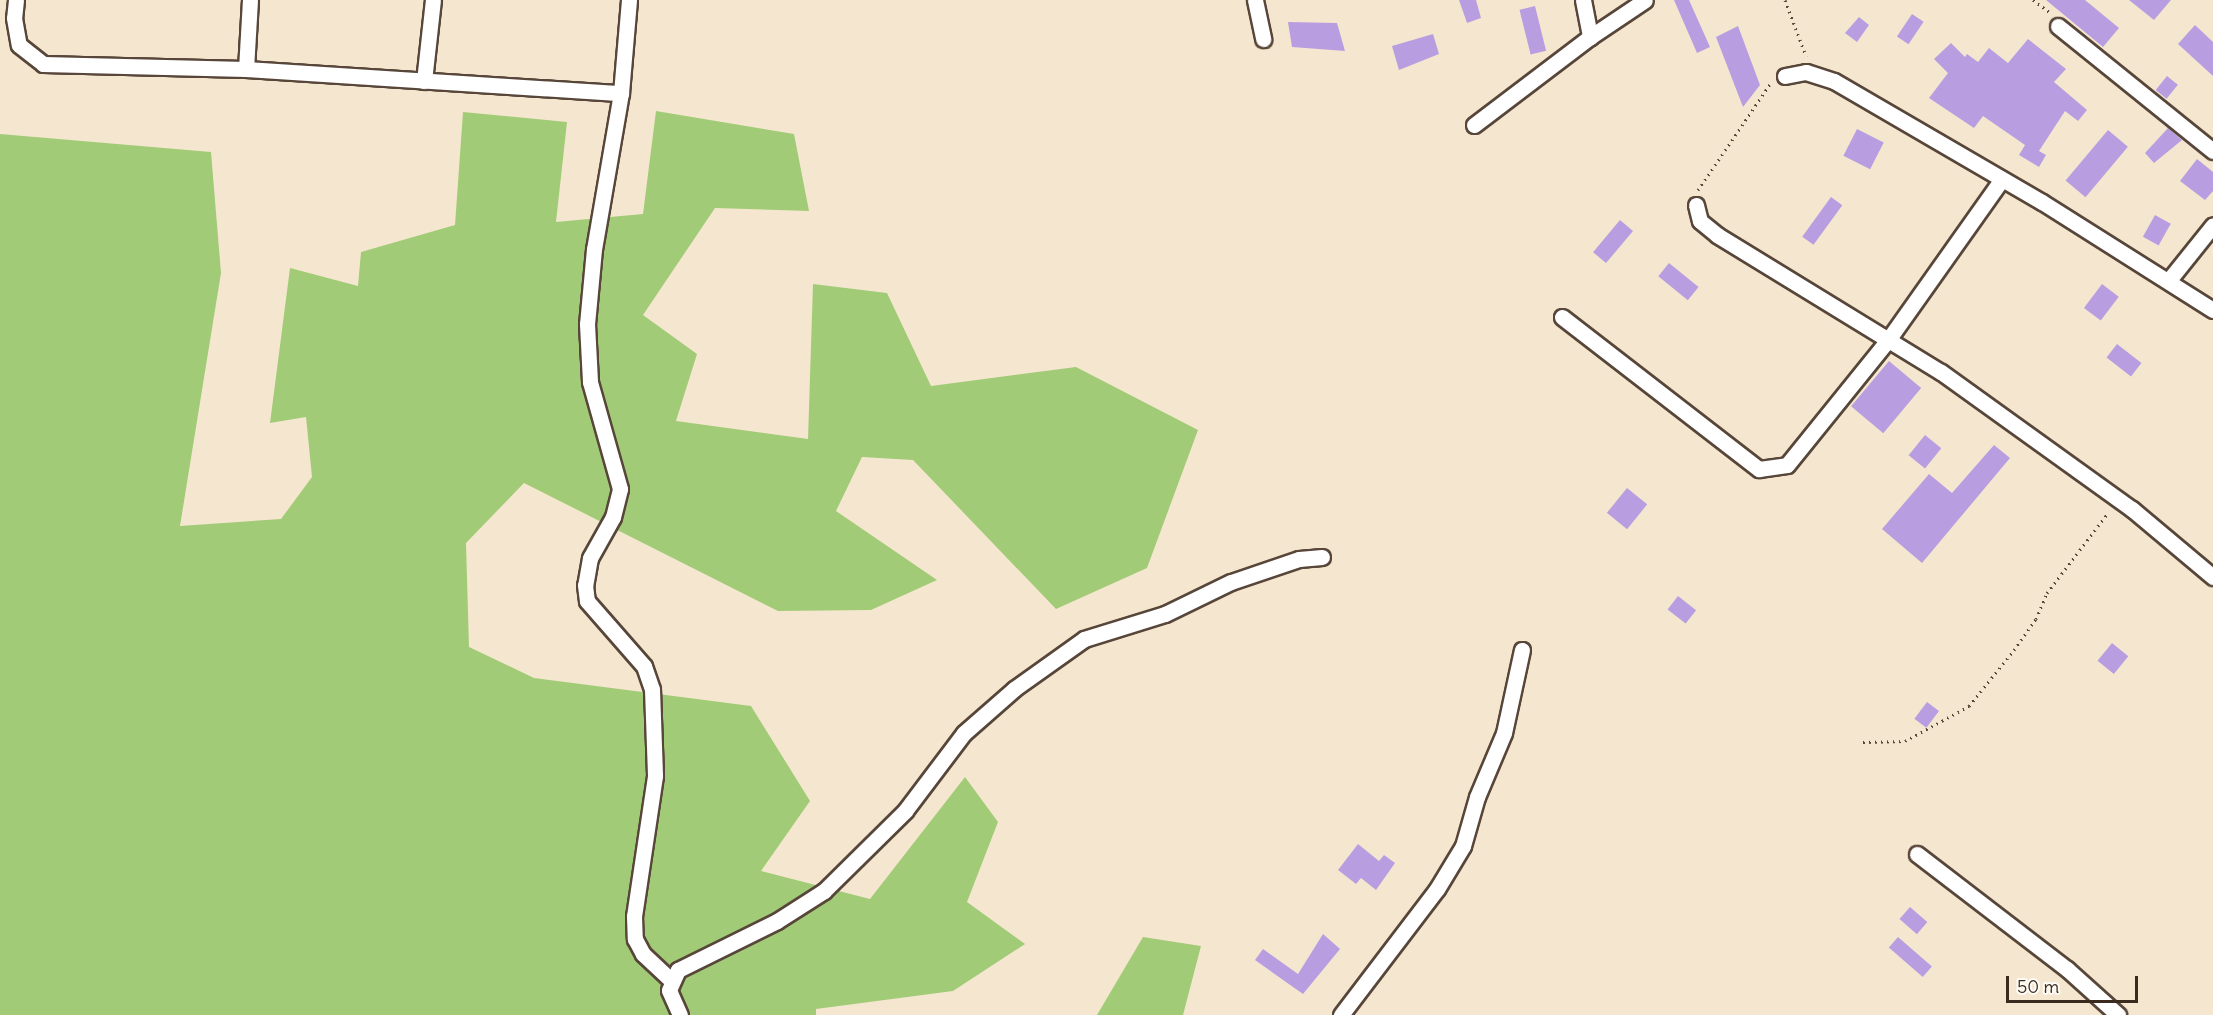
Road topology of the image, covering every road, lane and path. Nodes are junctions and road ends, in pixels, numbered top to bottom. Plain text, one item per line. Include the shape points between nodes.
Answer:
1 (16, 0) edge
2 (250, 0) edge
3 (433, 0) edge
4 (630, 0) edge
5 (1255, 0) edge
6 (1583, 0) edge
7 (1646, 0) edge
8 (1785, 0) edge
9 (2033, 0) edge
10 (2058, 26) joint
11 (1590, 37) junction
12 (1263, 39) dead end
13 (246, 69) junction
14 (1785, 75) joint
15 (1823, 76) junction
16 (424, 81) junction
17 (621, 93) junction
18 (1474, 125) dead end
19 (2213, 151) edge
20 (2002, 179) junction
21 (1696, 205) joint
22 (2213, 225) edge
23 (2169, 280) junction
24 (2213, 310) edge
25 (1562, 317) dead end
26 (1888, 340) junction
27 (2119, 500) junction
28 (1322, 557) dead end
29 (2213, 577) edge
30 (1522, 650) dead end
31 (1863, 742) dead end
32 (1917, 854) dead end
33 (671, 980) junction
34 (680, 1015) edge
35 (1341, 1015) edge
36 (2118, 1015) edge

1 - 13 street via 14,18 19,45 43,64
2 - 13 street
3 - 16 street
4 - 17 street
5 - 12 street
6 - 11 street
7 - 11 street
8 - 15 path via 1807,57
9 - 10 path via 2051,13
10 - 19 street
11 - 18 street
13 - 16 street
14 - 15 street via 1806,72
14 - 21 path via 1760,95 1698,190
15 - 20 street
16 - 17 street
17 - 33 street via 594,249 587,324 590,382 620,489 613,518 590,558 585,585 587,601 644,666 652,688 655,776 634,916 635,939 643,954
20 - 23 street
20 - 26 street
21 - 26 street via 1700,221 1717,235
22 - 23 street
23 - 24 street
25 - 26 street via 1759,469 1770,470 1787,465
26 - 27 street via 1941,372
27 - 29 street
27 - 31 path via 2082,543 2047,593 2036,619 1969,706 1905,741
28 - 33 street via 1299,559 1231,582 1165,614 1084,639 1014,689 964,733 905,811 824,891 777,921 678,970
30 - 35 street via 1504,733 1477,797 1463,846 1437,889
32 - 36 street via 2067,969
33 - 34 street via 669,990

